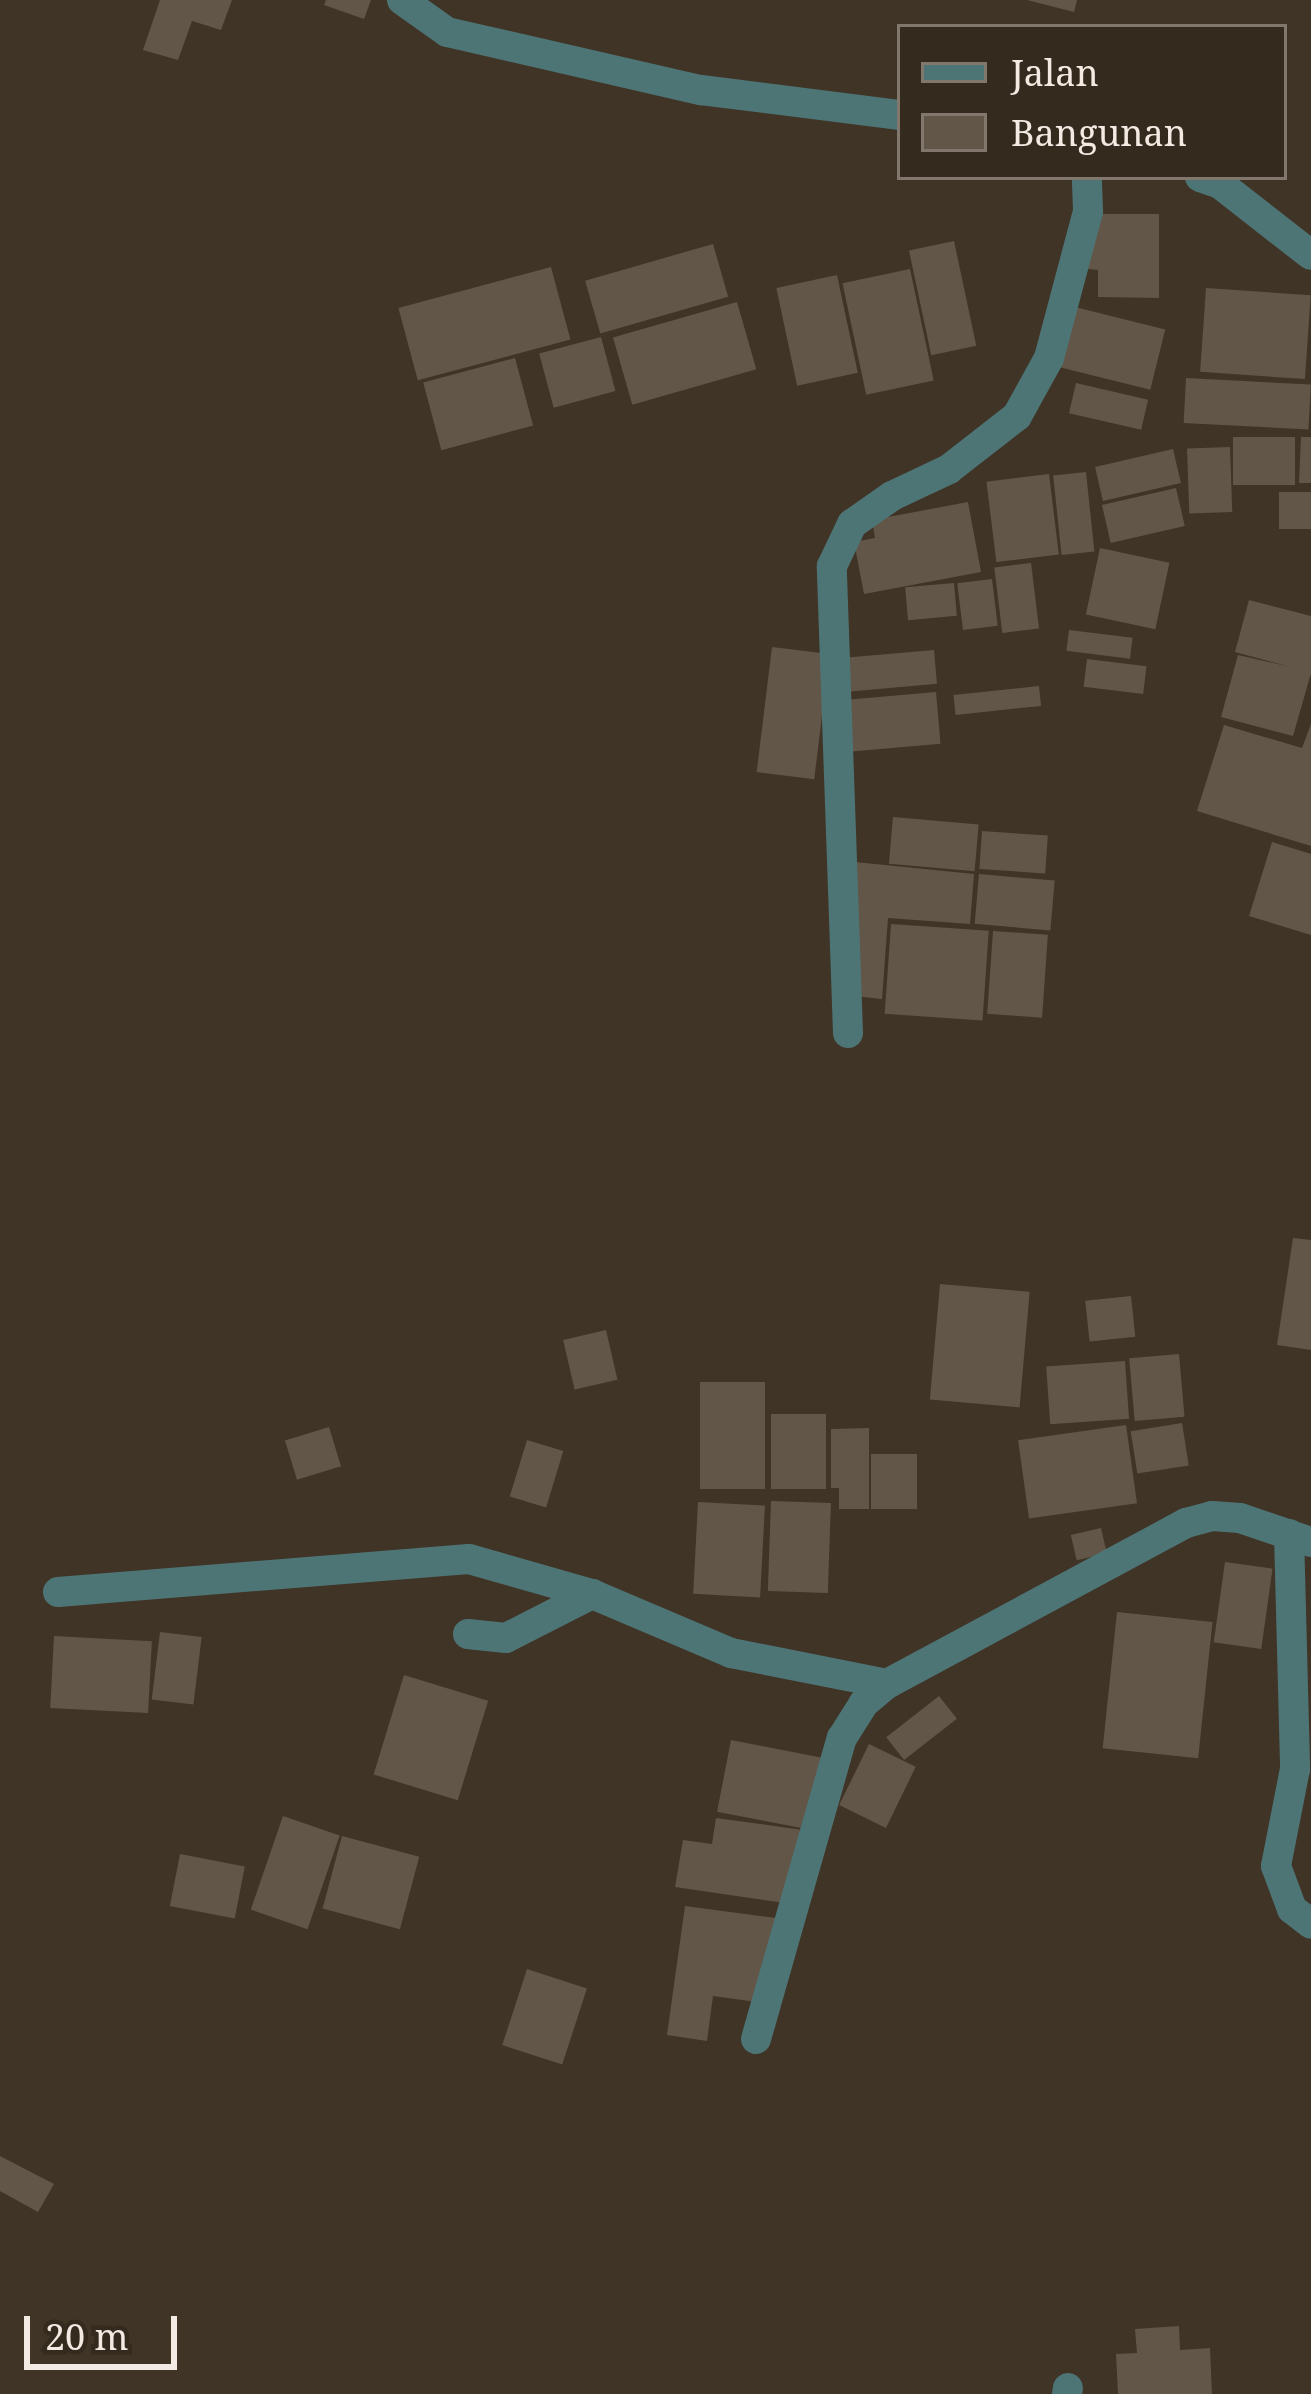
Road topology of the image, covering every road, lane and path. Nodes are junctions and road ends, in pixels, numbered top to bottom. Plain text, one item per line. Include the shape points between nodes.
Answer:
1 (402, 0) edge
2 (897, 115) edge
3 (1087, 180) edge
4 (1209, 180) edge
5 (1311, 255) edge
6 (848, 1033) dead end
7 (1300, 1538) edge
8 (58, 1592) dead end
9 (592, 1594) junction
10 (467, 1634) dead end
11 (886, 1684) junction
12 (1311, 1924) edge
13 (756, 2039) dead end

1 - 2 street via 448,32 701,90
3 - 6 street via 1088,211 1049,358 1017,416 949,469 852,524 832,566
4 - 5 street
7 - 11 street via 1240,1518 1186,1523
7 - 12 street via 1295,1769 1276,1866 1292,1909
8 - 9 street via 469,1559
9 - 10 street via 506,1638
9 - 11 street via 730,1653
11 - 13 street via 842,1738

